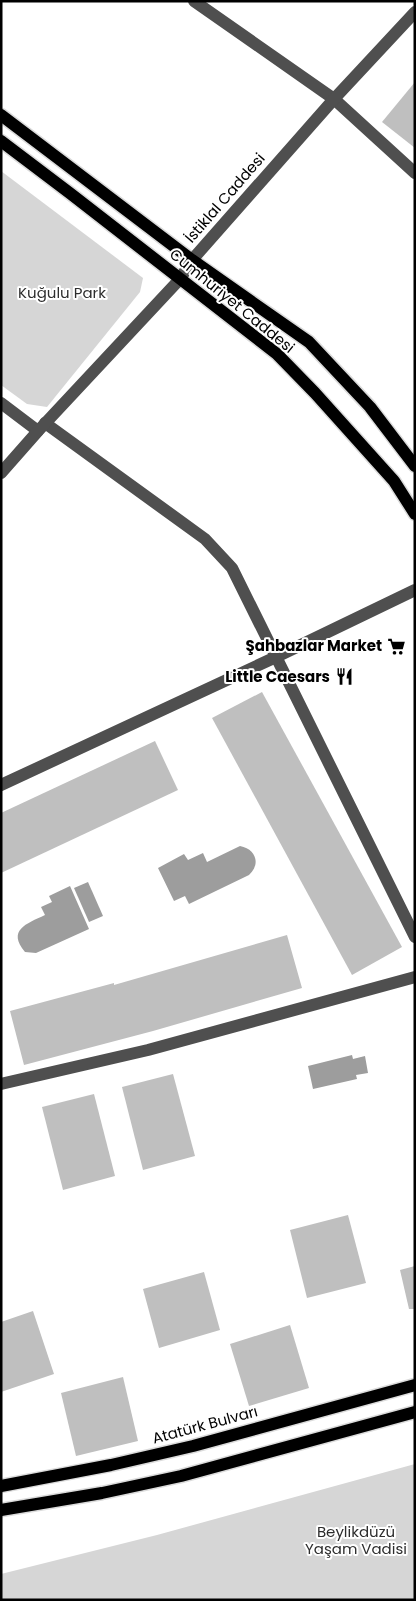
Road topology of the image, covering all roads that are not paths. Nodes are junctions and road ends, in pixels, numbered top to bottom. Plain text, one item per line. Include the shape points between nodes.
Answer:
1 (194, 1) edge
2 (415, 12) edge
3 (334, 99) junction
4 (1, 115) edge
5 (1, 142) edge
6 (415, 173) edge
7 (192, 260) junction
8 (180, 279) junction
9 (1, 403) edge
10 (42, 426) junction
11 (415, 466) edge
12 (1, 473) edge
13 (415, 514) edge
14 (415, 590) edge
15 (276, 657) junction
16 (1, 785) edge
17 (415, 937) edge
18 (415, 977) edge
19 (1, 1084) edge
20 (415, 1385) edge
21 (415, 1412) edge
22 (1, 1486) edge
23 (1, 1510) edge

1 - 3 street
2 - 3 street, İstiklal Caddesi
3 - 6 street
3 - 7 street, İstiklal Caddesi
4 - 7 main road, Cumhuriyet Caddesi
5 - 8 main road, Cumhuriyet Caddesi
7 - 8 street, İstiklal Caddesi
7 - 11 main road, Cumhuriyet Caddesi via 309,342 370,407
8 - 10 street, İstiklal Caddesi
8 - 13 main road, Cumhuriyet Caddesi via 277,354 394,481
9 - 10 street
10 - 12 street, İstiklal Caddesi
10 - 15 street via 205,539 232,568
14 - 15 street
15 - 16 street
15 - 17 street
18 - 19 street via 148,1050
20 - 22 main road, Atatürk Bulvarı via 194,1446
21 - 23 main road via 181,1476

